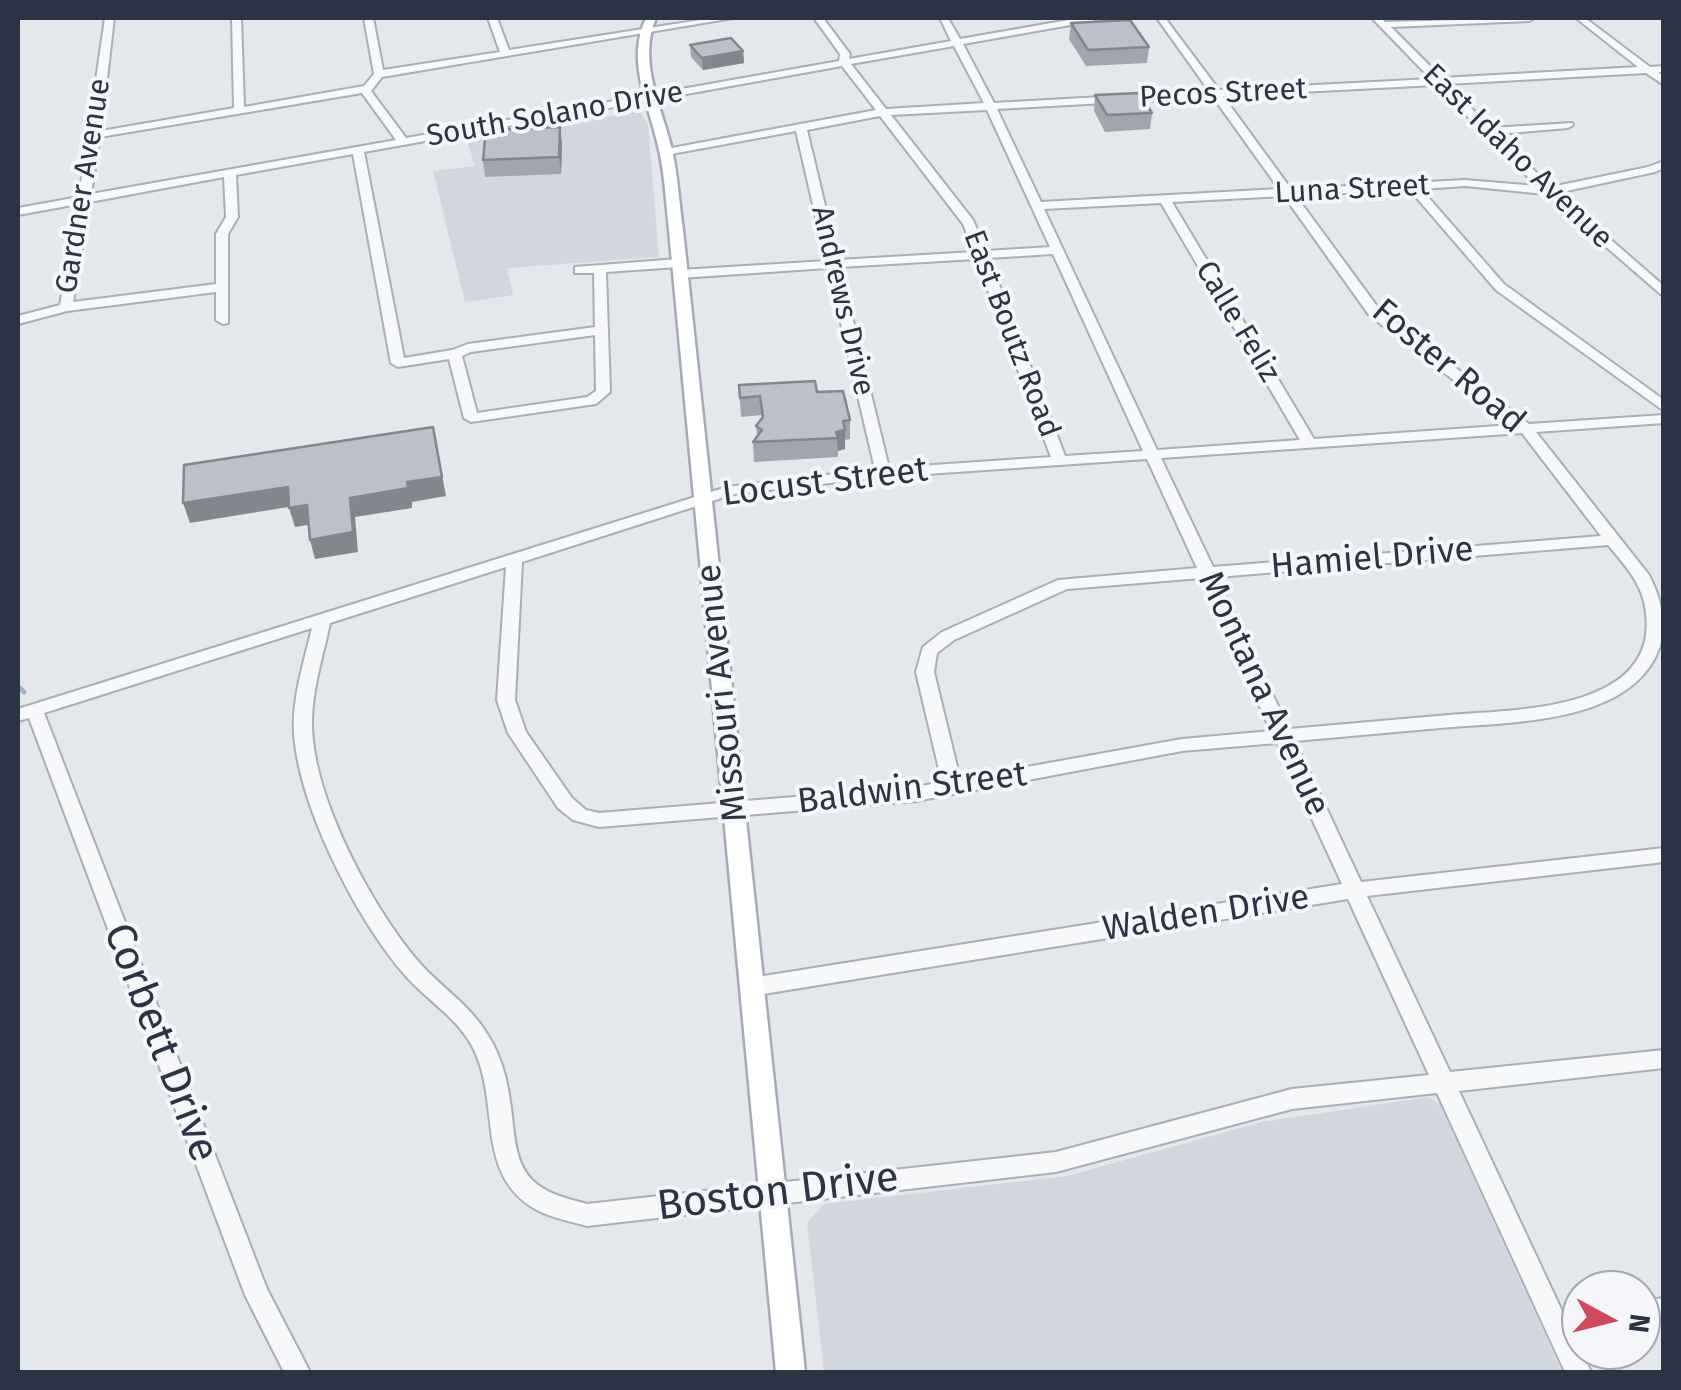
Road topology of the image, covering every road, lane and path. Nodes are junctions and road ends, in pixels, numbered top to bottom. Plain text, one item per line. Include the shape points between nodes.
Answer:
1 (109, 18) edge
2 (236, 18) edge
3 (368, 18) edge
4 (492, 18) edge
5 (651, 18) edge
6 (728, 18) edge
7 (818, 18) edge
8 (944, 18) edge
9 (1092, 18) edge
10 (1161, 18) edge
11 (1529, 18) edge
12 (1580, 18) edge
13 (1379, 21) edge
14 (645, 31) junction
15 (955, 42) junction
16 (505, 52) junction
17 (844, 62) junction
18 (1648, 70) junction
19 (1664, 70) edge
20 (379, 74) junction
21 (1664, 82) edge
22 (1440, 83) junction
23 (367, 88) junction
24 (1218, 94) junction
25 (654, 98) junction
26 (991, 108) junction
27 (239, 111) junction
28 (885, 112) junction
29 (1568, 125) dead end
30 (801, 129) junction
31 (1488, 130) junction
32 (96, 135) junction
33 (403, 142) junction
34 (358, 150) junction
35 (666, 152) junction
36 (1664, 164) edge
37 (1651, 170) junction
38 (230, 174) junction
39 (1664, 180) edge
40 (1412, 186) junction
41 (1548, 191) junction
42 (1290, 194) junction
43 (83, 198) junction
44 (1165, 200) junction
45 (1036, 206) junction
46 (18, 210) edge
47 (1056, 250) junction
48 (982, 257) junction
49 (836, 265) junction
50 (600, 269) junction
51 (679, 269) junction
52 (579, 270) dead end
53 (222, 286) junction
54 (1664, 293) edge
55 (66, 307) junction
56 (18, 320) edge
57 (223, 320) dead end
58 (601, 330) junction
59 (455, 354) junction
60 (1664, 407) edge
61 (1664, 419) edge
62 (1526, 429) junction
63 (1310, 444) junction
64 (1153, 455) junction
65 (1060, 460) junction
66 (883, 473) junction
67 (704, 498) junction
68 (1614, 540) junction
69 (514, 559) junction
70 (1207, 572) junction
71 (322, 619) junction
72 (26, 712) edge
73 (1283, 736) junction
74 (953, 789) junction
75 (736, 810) junction
76 (1664, 855) edge
77 (1354, 890) junction
78 (751, 987) junction
79 (1664, 1059) edge
80 (1443, 1082) junction
81 (773, 1193) junction
82 (1561, 1309) edge
83 (297, 1372) edge
84 (791, 1372) edge

1 - 32 street, Gardner Avenue
2 - 27 street
3 - 20 street
4 - 16 street
5 - 14 main road, Missouri Avenue
6 - 14 street
7 - 17 street, East Boutz Road
8 - 15 street, Montana Avenue
9 - 15 street, South Solano Drive
10 - 24 street, Foster Road
11 - 13 street
12 - 18 street
13 - 22 street, East Idaho Avenue
14 - 16 street
14 - 25 main road, Missouri Avenue via 642,63
15 - 17 street, South Solano Drive
15 - 26 street, Montana Avenue
16 - 20 street
17 - 25 street, South Solano Drive
17 - 28 street, East Boutz Road
18 - 19 street, Pecos Street
18 - 21 street
18 - 22 street, Pecos Street
20 - 23 street
22 - 24 street, Pecos Street
22 - 31 street, East Idaho Avenue
23 - 27 street
23 - 33 street
24 - 26 street, Pecos Street
24 - 42 street, Foster Road
25 - 33 street, South Solano Drive
25 - 35 main road, Missouri Avenue
26 - 28 street, Pecos Street
26 - 45 street, Montana Avenue
27 - 32 street
28 - 30 street, Pecos Street
28 - 48 street, East Boutz Road via 969,224
29 - 31 street
30 - 35 street, Pecos Street
30 - 49 street, Andrews Drive
31 - 41 street, East Idaho Avenue
32 - 43 street, Gardner Avenue
33 - 34 street, South Solano Drive
34 - 38 street, South Solano Drive
34 - 59 street via 398,363
35 - 51 main road, Missouri Avenue
36 - 37 street, Luna Street
37 - 39 street
37 - 41 street, Luna Street
38 - 43 street, South Solano Drive
38 - 53 street via 232,218 222,234
40 - 41 street, Luna Street
40 - 42 street, Luna Street
40 - 60 street via 1500,287
41 - 54 street, East Idaho Avenue
42 - 44 street, Luna Street
42 - 62 street, Foster Road via 1374,312
43 - 46 street, South Solano Drive
43 - 55 street, Gardner Avenue
44 - 45 street, Luna Street
44 - 63 street, Calle Feliz
45 - 47 street, Montana Avenue
47 - 48 street
47 - 64 street, Montana Avenue
48 - 49 street
48 - 65 street, East Boutz Road
49 - 51 street
49 - 66 street, Andrews Drive
50 - 51 street
50 - 52 street
50 - 58 street
51 - 67 main road, Missouri Avenue
53 - 55 street
53 - 57 street
55 - 56 street, Gardner Avenue
58 - 59 street
58 - 59 street via 603,392 592,401 471,418
61 - 62 street, Locust Street
62 - 63 street, Locust Street
62 - 68 street, Foster Road
63 - 64 street, Locust Street
64 - 65 street, Locust Street
64 - 70 street, Montana Avenue
65 - 66 street, Locust Street
66 - 67 street, Locust Street
67 - 69 street, Locust Street
67 - 75 main road, Missouri Avenue
68 - 70 street, Hamiel Drive
68 - 73 street, Foster Road via 1648,588 1656,628 1642,665 1613,691 1549,712
69 - 71 street, Locust Street
69 - 75 street, Baldwin Street via 506,700 517,733 566,803 599,820
70 - 73 street, Montana Avenue
70 - 74 street, Hamiel Drive via 1064,584 934,646 925,672
71 - 72 street, Locust Street
71 - 81 street, Boston Drive via 302,729 307,770 377,920 412,969 460,1012 484,1046 496,1082 501,1147 522,1188 544,1204 587,1215
72 - 83 street, Corbett Drive via 258,1295
73 - 74 street, Baldwin Street via 1166,748
73 - 77 street, Montana Avenue
74 - 75 street, Baldwin Street
75 - 78 main road, Missouri Avenue
76 - 77 street, Walden Drive
77 - 78 street, Walden Drive
77 - 80 street, Montana Avenue
78 - 81 main road, Missouri Avenue
79 - 80 street, Boston Drive
80 - 81 street, Boston Drive via 1292,1099 1056,1162
80 - 82 street, Montana Avenue
81 - 84 main road, Missouri Avenue

